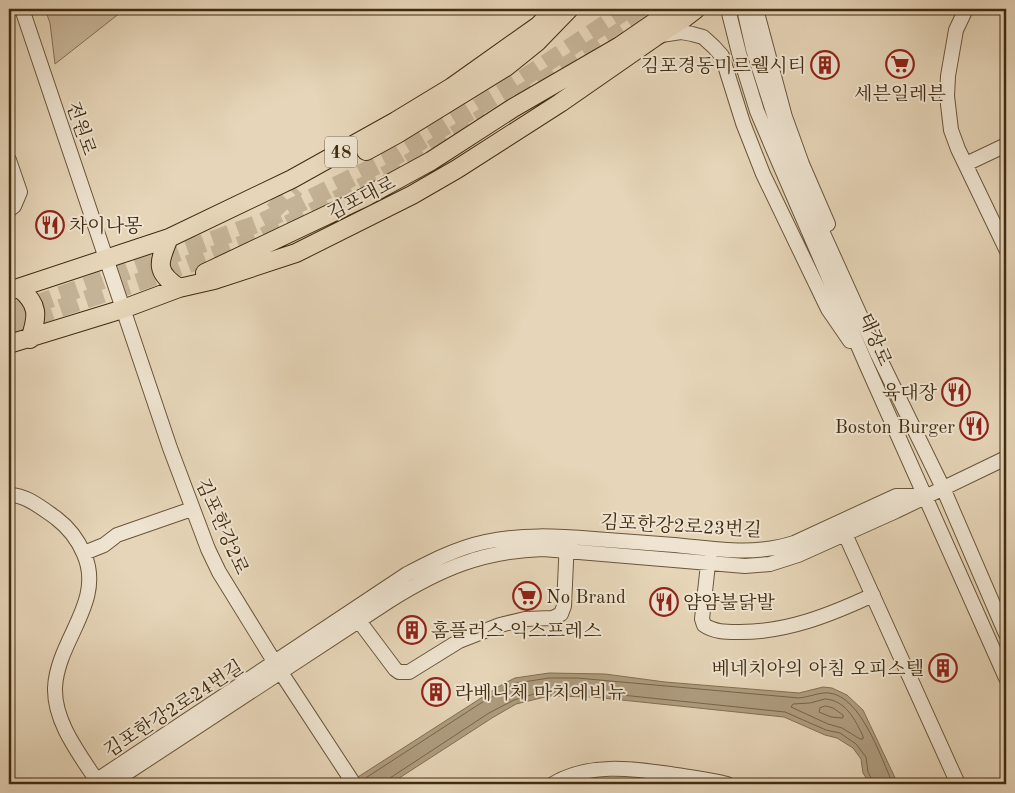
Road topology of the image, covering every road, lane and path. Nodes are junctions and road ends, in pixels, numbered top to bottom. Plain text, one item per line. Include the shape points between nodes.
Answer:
1 (22, 9) edge
2 (555, 9) edge
3 (569, 9) edge
4 (674, 9) edge
5 (685, 9) edge
6 (696, 9) edge
7 (728, 9) edge
8 (744, 9) edge
9 (756, 9) edge
10 (966, 9) edge
11 (655, 37) junction
12 (620, 46) junction
13 (1006, 145) edge
14 (9, 160) edge
15 (966, 164) junction
16 (296, 188) tunnel mouth
17 (9, 210) edge
18 (309, 234) dead end
19 (169, 238) junction
20 (1006, 249) edge
21 (106, 259) junction
22 (179, 288) junction
23 (14, 290) edge
24 (123, 309) junction
25 (30, 339) junction
26 (9, 344) edge
27 (878, 355) junction
28 (866, 364) junction
29 (1006, 458) edge
30 (943, 488) junction
31 (9, 495) edge
32 (925, 496) junction
33 (192, 509) junction
34 (845, 534) junction
35 (567, 543) junction
36 (709, 549) junction
37 (84, 552) junction
38 (708, 563) junction
39 (873, 595) junction
40 (359, 620) junction
41 (1006, 634) edge
42 (278, 667) junction
43 (1006, 678) edge
44 (99, 783) edge
45 (354, 784) edge
46 (553, 784) edge
47 (727, 784) edge
48 (958, 784) edge

1 - 21 street, 전원로
2 - 19 main road, 48 via 503,52 396,121 292,179
3 - 16 main road via 537,42 506,67 397,134
4 - 12 main road
5 - 11 main road
6 - 11 main road, 김포대로
7 - 28 street, 태장로 via 757,110
8 - 27 street, 태장로 via 753,49 785,148
9 - 27 street via 774,82 794,142 861,298
10 - 15 street via 956,30 951,52 948,96 951,130
11 - 22 main road, 김포대로 via 560,103 412,195 296,253
11 - 28 street via 681,32 692,34 703,38 722,56 763,174 828,309
12 - 18 main road via 534,107 418,179
12 - 22 main road via 513,108 431,161
13 - 15 street
14 - 17 street via 20,192
15 - 20 street
19 - 21 main road, 48
19 - 22 main road via 159,264 167,280
21 - 23 main road, 48
21 - 24 street, 김포한강2로
22 - 24 main road, 김포대로
23 - 25 main road via 30,296 36,311
24 - 25 main road, 김포대로
24 - 33 street, 김포한강2로
25 - 26 main road, 김포대로
27 - 30 street, 태장로
28 - 32 street, 태장로
29 - 30 street
30 - 32 street
30 - 41 street, 태장로
31 - 37 street via 38,505 62,523
32 - 34 street, 김포한강2로23번길
32 - 36 street, 김포한강2로23번길 via 896,496 779,548 747,552
32 - 43 street, 태장로
33 - 37 street via 117,535
33 - 42 street, 김포한강2로 via 219,572
34 - 38 street, 김포한강2로23번길 via 770,564
34 - 39 street
35 - 36 street, 김포한강2로23번길
35 - 38 street, 김포한강2로23번길
35 - 40 street, 김포한강2로23번길 via 491,555 452,567 410,588
35 - 40 street via 561,614 554,618 524,619 479,632 409,672 394,669
35 - 42 street, 김포한강2로23번길 via 543,535 502,538 441,557 408,574
36 - 38 street
37 - 44 street via 90,588 61,661 55,688 58,714
38 - 39 street via 702,619 704,625 717,631 780,629 832,613
39 - 48 street
40 - 42 street, 김포한강2로23번길
42 - 44 street, 김포한강2로24번길
42 - 45 street, 김포한강2로
46 - 47 street via 581,773 619,768

